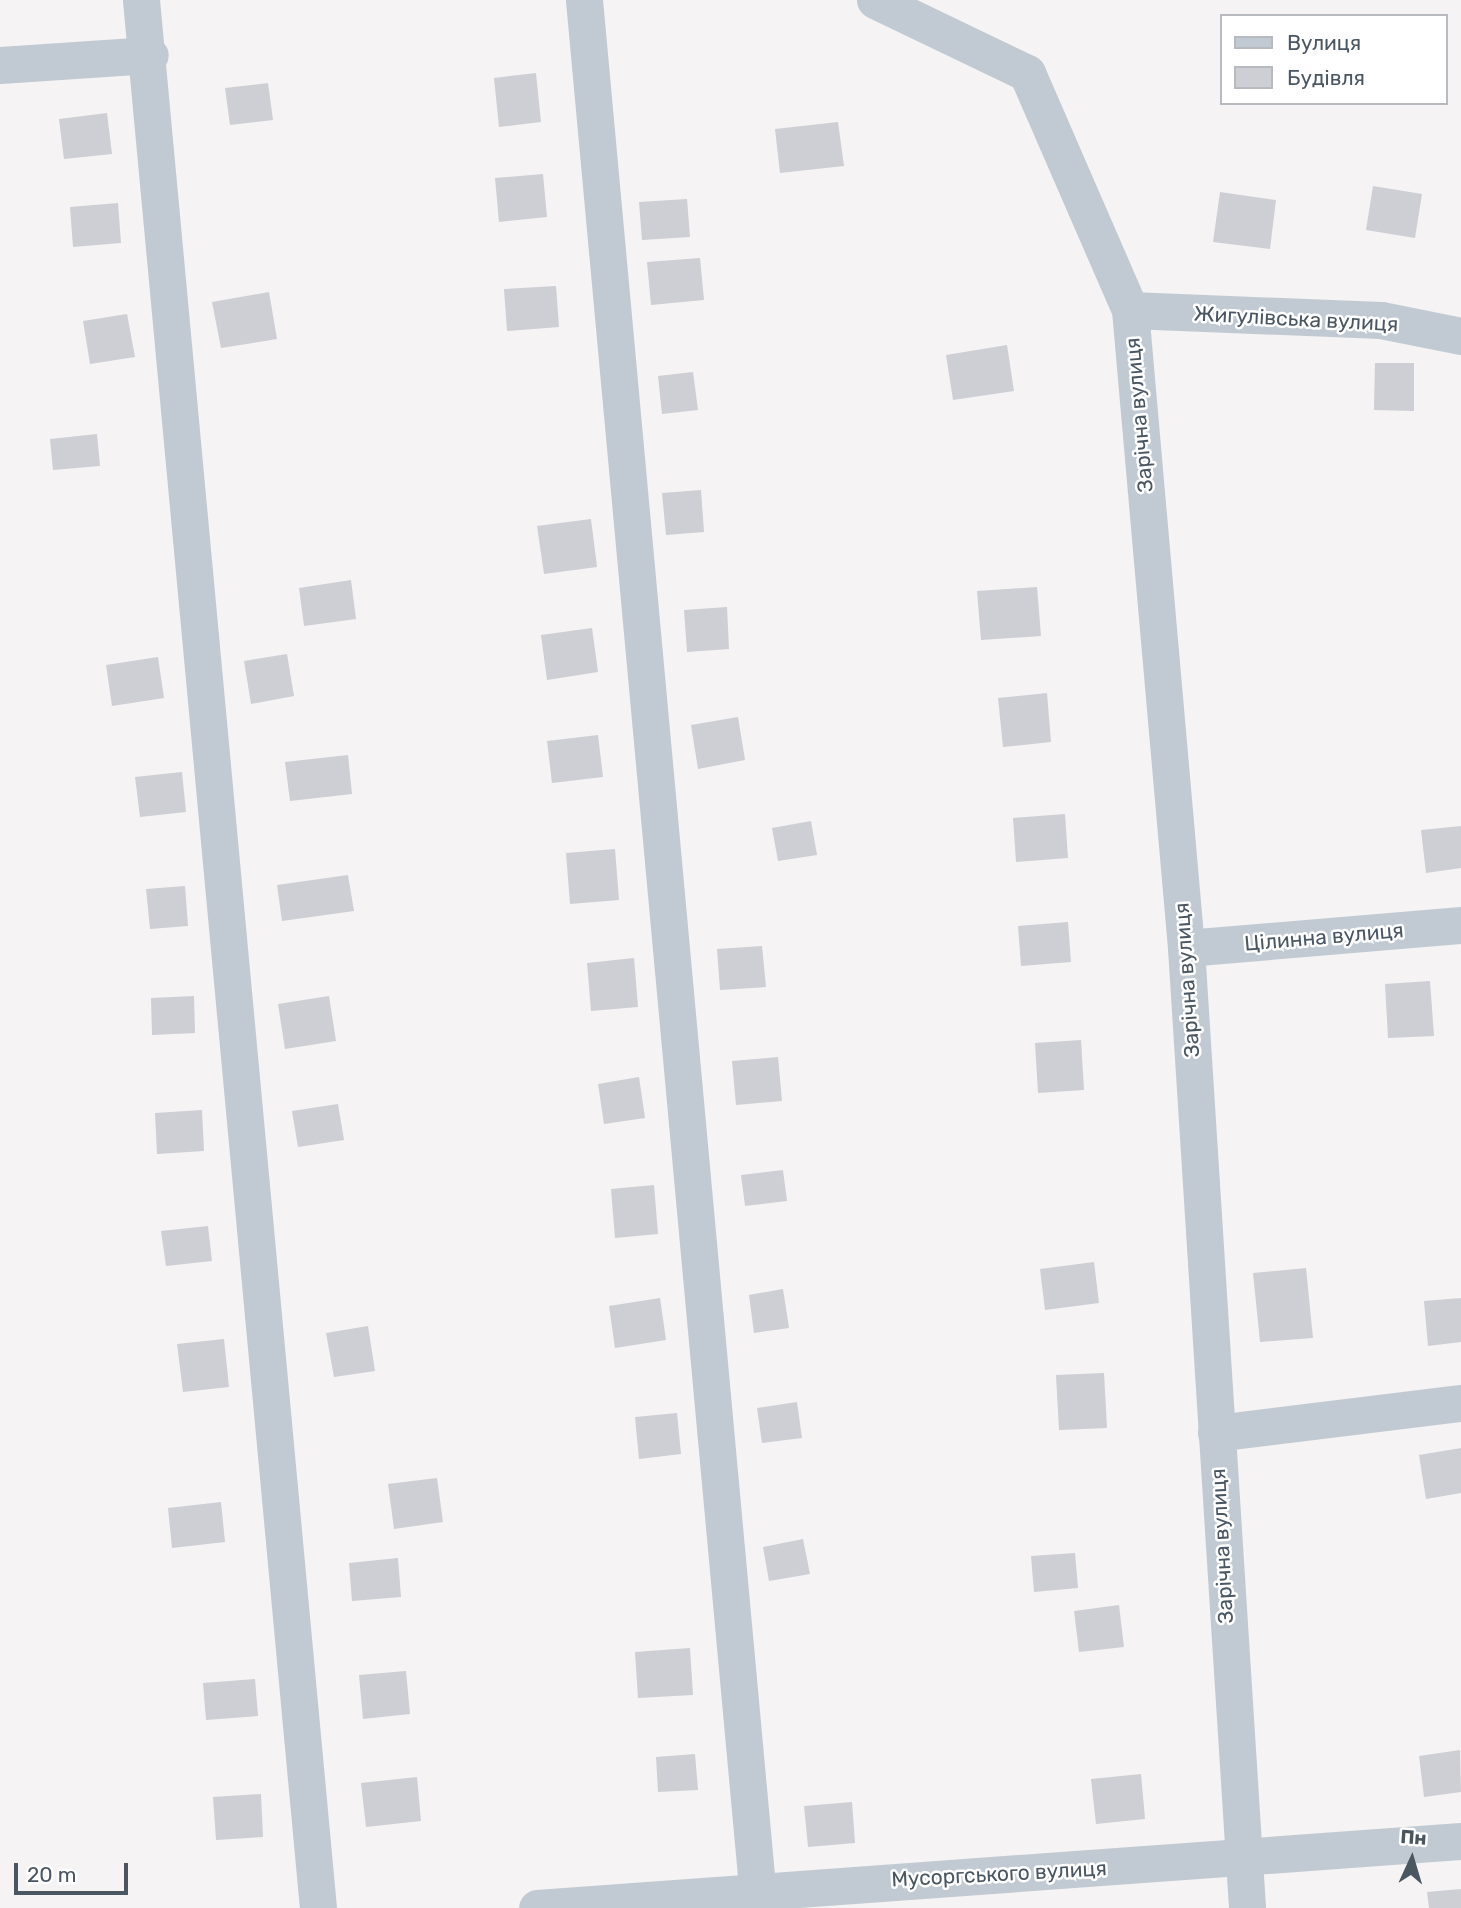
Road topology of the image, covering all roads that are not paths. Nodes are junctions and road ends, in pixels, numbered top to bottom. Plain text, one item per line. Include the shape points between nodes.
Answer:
1 (141, 0) edge
2 (583, 0) edge
3 (875, 0) edge
4 (150, 55) junction
5 (0, 65) edge
6 (1130, 310) junction
7 (1461, 335) edge
8 (1461, 925) edge
9 (1186, 948) junction
10 (1461, 1403) edge
11 (1216, 1433) junction
12 (1461, 1841) edge
13 (1242, 1860) junction
14 (758, 1898) edge
15 (318, 1908) edge
16 (537, 1908) edge
17 (1247, 1908) edge

1 - 4 street
2 - 14 street
3 - 6 street, Зарічна вулиця via 1027,73
4 - 5 street
4 - 15 street
6 - 7 street, Жигулівська вулиця via 1381,320
6 - 9 street, Зарічна вулиця
8 - 9 street, Цілинна вулиця
9 - 11 street, Зарічна вулиця
10 - 11 street
11 - 13 street, Зарічна вулиця
12 - 13 street, Мусоргського вулиця
13 - 14 street, Мусоргського вулиця
13 - 17 street, Зарічна вулиця
14 - 16 street, Мусоргського вулиця

